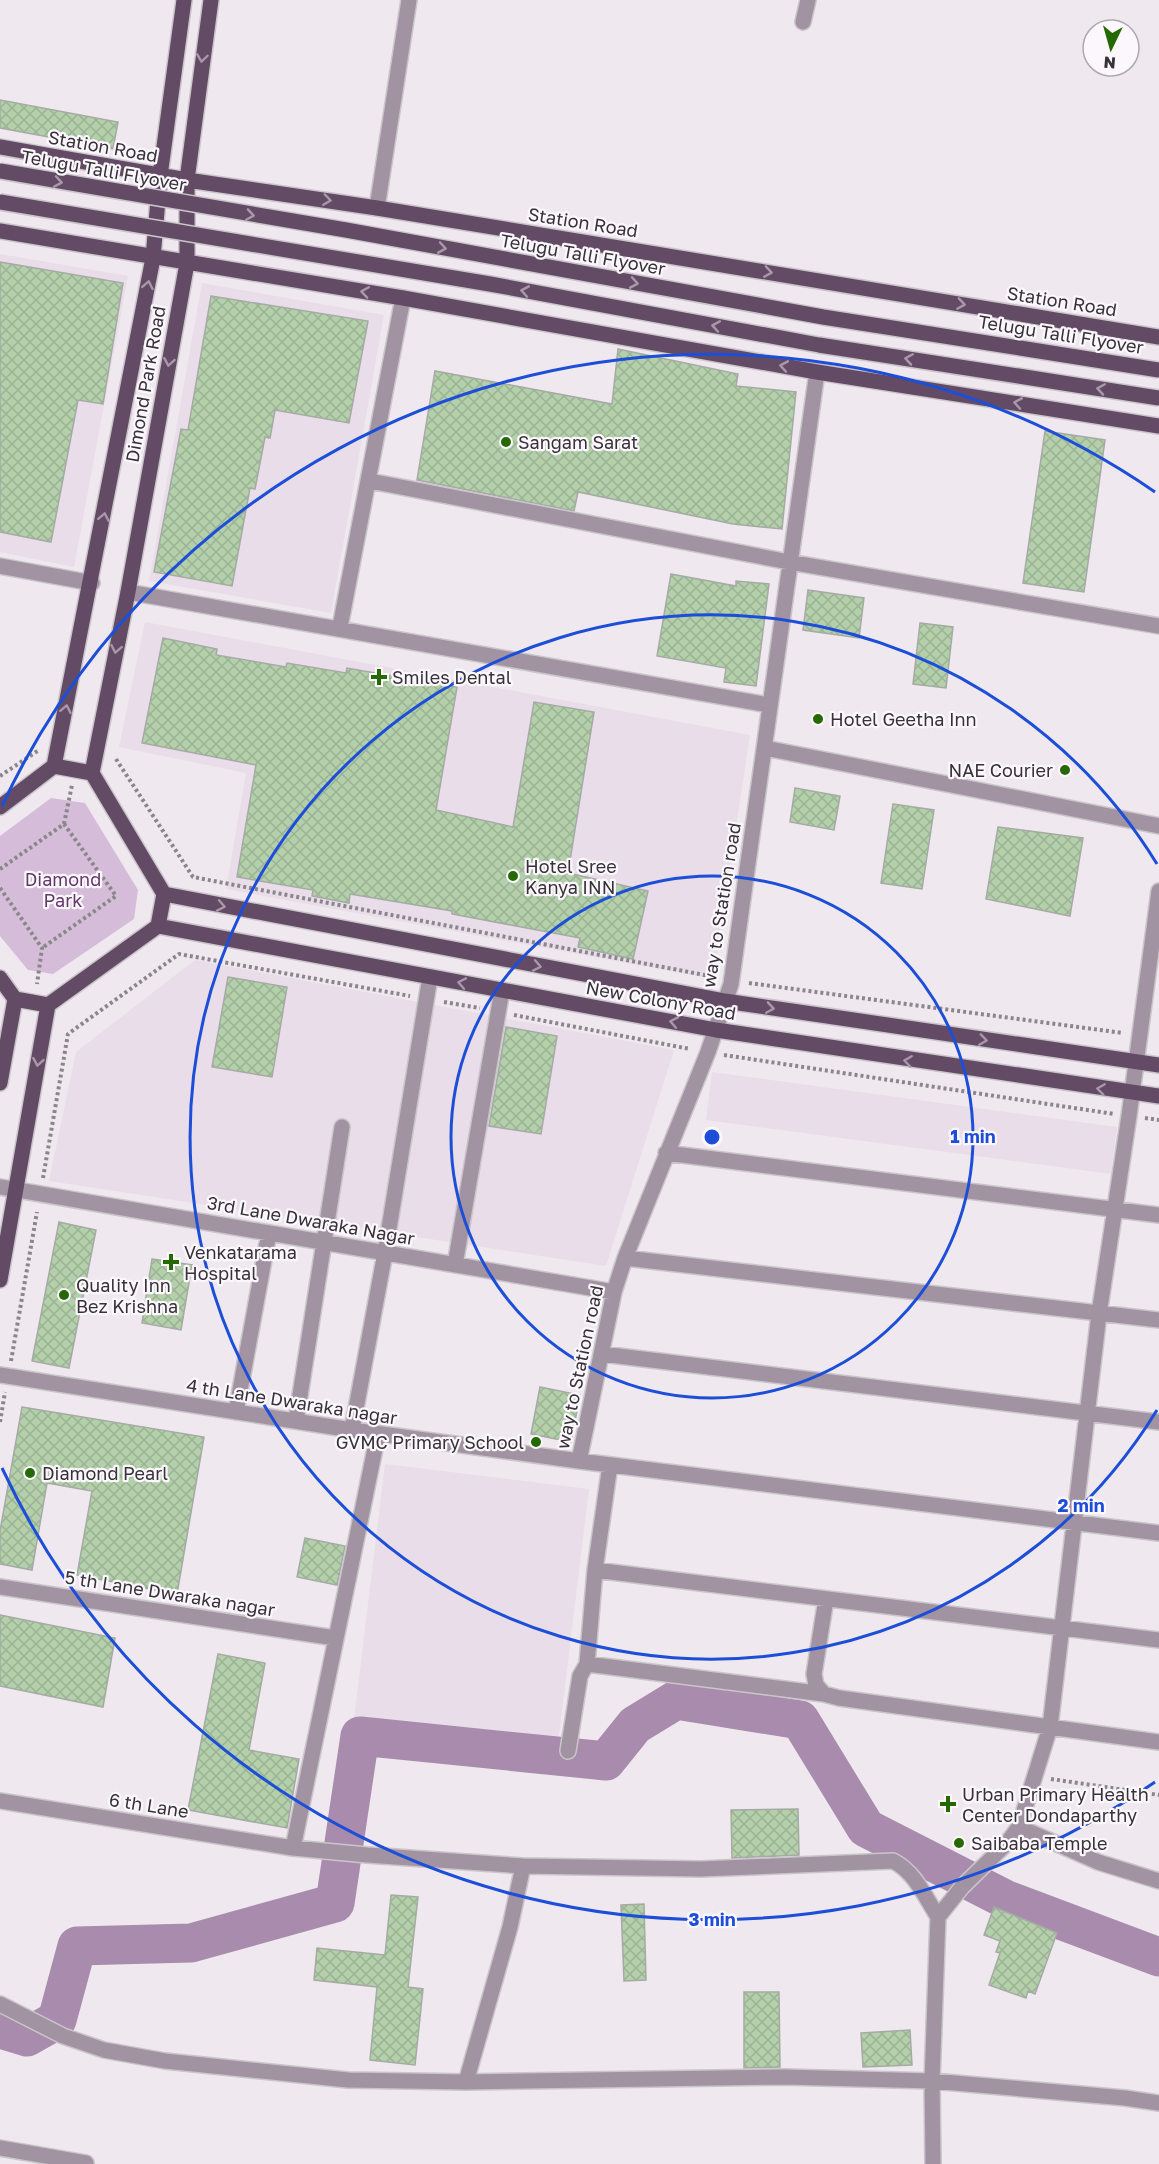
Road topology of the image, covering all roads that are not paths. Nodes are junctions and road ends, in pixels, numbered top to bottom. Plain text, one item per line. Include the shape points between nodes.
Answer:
1 (184, 0) edge
2 (211, 0) edge
3 (409, 0) edge
4 (808, 0) edge
5 (803, 22) dead end
6 (0, 147) edge
7 (0, 171) edge
8 (160, 176) junction
9 (187, 180) junction
10 (0, 202) edge
11 (377, 208) junction
12 (0, 231) edge
13 (153, 258) junction
14 (187, 264) junction
15 (403, 298) junction
16 (1159, 337) edge
17 (1159, 370) edge
18 (817, 372) junction
19 (1159, 398) edge
20 (1159, 426) edge
21 (370, 481) junction
22 (789, 562) junction
23 (0, 566) edge
24 (92, 583) junction
25 (128, 592) junction
26 (1159, 626) edge
27 (340, 627) junction
28 (769, 705) junction
29 (765, 748) junction
30 (54, 766) junction
31 (92, 772) junction
32 (0, 807) edge
33 (1159, 826) edge
34 (1159, 891) edge
35 (164, 894) junction
36 (158, 926) junction
37 (430, 976) junction
38 (0, 978) edge
39 (502, 990) junction
40 (15, 999) junction
41 (725, 1001) junction
42 (48, 1005) junction
43 (716, 1030) junction
44 (1137, 1061) junction
45 (1159, 1065) edge
46 (0, 1083) edge
47 (1132, 1093) junction
48 (1159, 1096) edge
49 (342, 1127) dead end
50 (666, 1154) junction
51 (0, 1187) edge
52 (16, 1190) junction
53 (1116, 1211) junction
54 (1159, 1215) edge
55 (269, 1233) junction
56 (325, 1243) junction
57 (385, 1253) junction
58 (625, 1258) junction
59 (454, 1265) junction
60 (0, 1280) edge
61 (614, 1293) junction
62 (1099, 1314) junction
63 (1159, 1320) edge
64 (602, 1354) junction
65 (4, 1376) edge
66 (236, 1412) junction
67 (1089, 1414) junction
68 (296, 1421) junction
69 (1159, 1422) edge
70 (352, 1430) junction
71 (378, 1434) junction
72 (579, 1461) junction
73 (610, 1465) junction
74 (1076, 1521) junction
75 (1159, 1533) edge
76 (595, 1570) junction
77 (0, 1587) edge
78 (826, 1599) junction
79 (1063, 1628) junction
80 (335, 1638) junction
81 (1159, 1640) edge
82 (587, 1664) junction
83 (824, 1694) junction
84 (1050, 1727) junction
85 (1159, 1742) edge
86 (568, 1751) dead end
87 (0, 1801) edge
88 (1019, 1827) junction
89 (293, 1848) junction
90 (523, 1866) junction
91 (1159, 1881) edge
92 (938, 1917) junction
93 (0, 2004) edge
94 (932, 2081) junction
95 (466, 2082) junction
96 (1159, 2103) edge
97 (0, 2148) edge
98 (86, 2163) edge
99 (933, 2164) edge

1 - 8 main road, Dimond Park Road
2 -> 9 main road, Dimond Park Road
3 - 11 street
4 - 5 street
6 - 8 main road, Station Road
7 -> 17 main road, Telugu Talli Flyover, bridge via 823,317
8 - 9 main road, Station Road
8 - 13 main road, Dimond Park Road
9 -> 11 main road, Station Road
9 - 14 main road, Dimond Park Road
19 -> 10 main road, bridge via 819,345 490,284
11 -> 16 main road, Station Road
12 - 13 main road
13 - 14 main road
24 -> 13 main road, Dimond Park Road
15 -> 14 main road
14 -> 25 main road, Dimond Park Road
18 -> 15 main road
15 - 21 street
20 -> 18 main road
18 - 22 street, way to Station road
21 - 22 street
21 - 27 street
22 - 26 street
22 - 28 street, way to Station road
23 - 24 street
30 -> 24 main road, Dimond Park Road
25 - 27 street
25 -> 31 main road, Dimond Park Road
27 - 28 street
28 - 29 street, way to Station road
29 - 33 street
29 - 41 street, way to Station road
30 - 31 main road
30 - 32 main road
31 - 35 main road
34 - 44 street
35 - 36 main road
35 -> 41 main road, New Colony Road
36 - 37 main road, New Colony Road
36 - 42 main road
39 -> 37 main road, New Colony Road
37 - 57 street
38 - 40 main road
43 -> 39 main road, New Colony Road
39 - 59 street
40 - 42 main road
40 - 46 main road
41 - 43 street, way to Station road
41 -> 44 main road, New Colony Road
42 -> 52 main road
47 -> 43 main road, New Colony Road
43 - 50 street, way to Station road
44 - 45 main road, New Colony Road
44 - 47 street
47 - 48 main road, New Colony Road
47 - 53 street
49 - 56 street
50 - 53 street
50 - 58 street, way to Station road
51 - 52 street, 3rd Lane Dwaraka Nagar
52 - 55 street, 3rd Lane Dwaraka Nagar
52 - 60 main road
53 - 54 street
53 - 62 street
55 - 56 street, 3rd Lane Dwaraka Nagar
55 - 66 street
56 - 57 street, 3rd Lane Dwaraka Nagar
56 - 68 street
57 - 59 street, 3rd Lane Dwaraka Nagar
57 - 70 street
58 - 61 street, way to Station road
58 - 62 street
59 - 61 street, 3rd Lane Dwaraka Nagar
61 - 64 street, way to Station road
62 - 63 street
62 - 67 street
64 - 67 street
64 - 72 street, way to Station road
65 - 66 street, 4 th Lane Dwaraka nagar
66 - 68 street, 4 th Lane Dwaraka nagar
67 - 69 street
67 - 74 street
68 - 70 street, 4 th Lane Dwaraka nagar
70 - 71 street, 4 th Lane Dwaraka nagar
71 - 72 street, 4 th Lane Dwaraka nagar
71 - 80 street
72 - 73 street, 4 th Lane Dwaraka nagar
73 - 74 street, 4 th Lane Dwaraka nagar
73 - 76 street
74 - 75 street, 4 th Lane Dwaraka nagar
74 - 79 street
76 - 78 street
76 - 82 street
77 - 80 street, 5 th Lane Dwaraka nagar
78 - 79 street
78 - 83 street via 814,1674 816,1685
79 - 81 street
79 - 84 street
80 - 89 street
82 - 83 street
82 - 86 street via 580,1676
83 - 84 street
84 - 85 street
84 - 88 street
87 - 89 street, 6 th Lane
88 - 91 street via 1098,1862
88 - 92 street
89 - 90 street, 6 th Lane
90 - 92 street, 6 th Lane via 701,1869 893,1861 914,1878
90 - 95 street
92 - 94 street
93 - 95 street via 63,2036 104,2050 165,2061 348,2080
94 - 95 street via 785,2077
94 - 96 street
94 - 99 street
97 - 98 street

